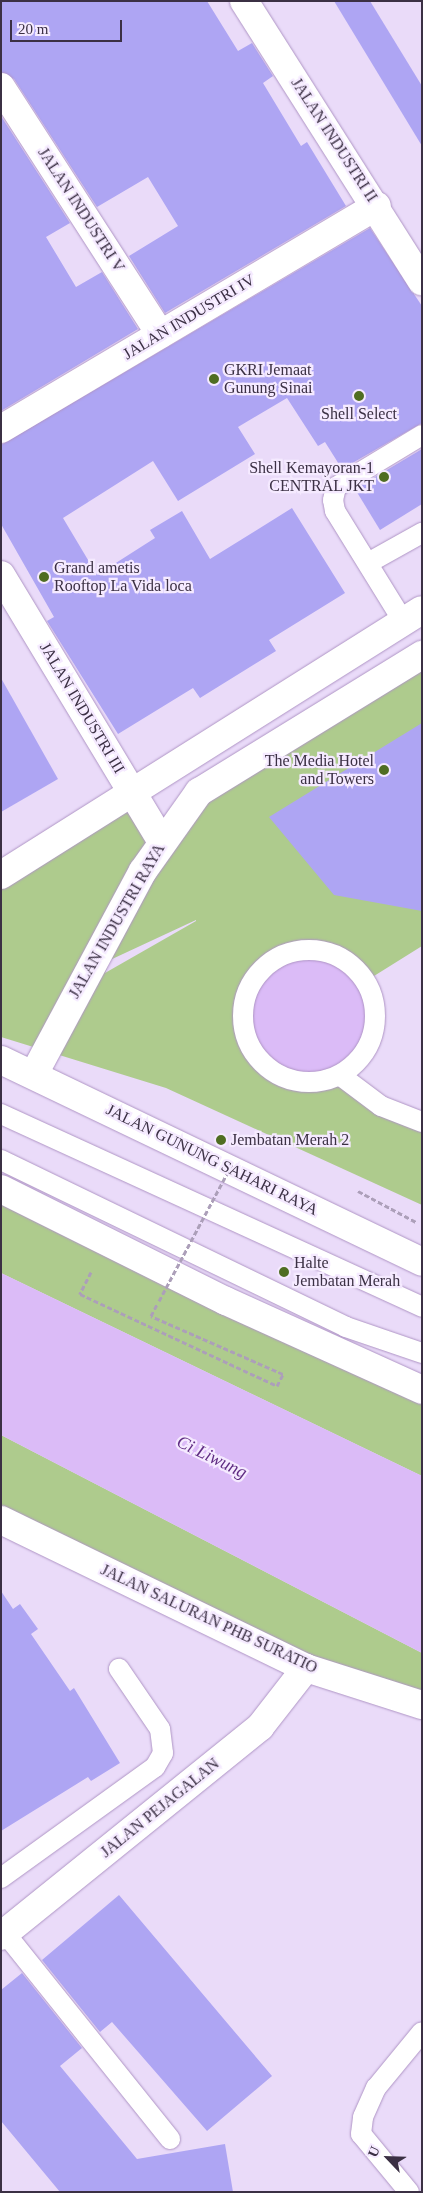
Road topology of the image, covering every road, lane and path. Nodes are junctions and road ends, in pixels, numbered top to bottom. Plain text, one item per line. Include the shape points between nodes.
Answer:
1 (244, 1) edge
2 (1, 87) edge
3 (377, 206) junction
4 (422, 280) edge
5 (160, 334) junction
6 (1, 430) edge
7 (422, 435) edge
8 (422, 533) edge
9 (368, 563) junction
10 (5, 590) edge
11 (412, 615) edge
12 (422, 655) edge
13 (133, 792) junction
14 (162, 842) junction
15 (1, 875) edge
16 (1, 1060) edge
17 (34, 1074) junction
18 (341, 1076) junction
19 (1, 1114) edge
20 (422, 1122) edge
21 (1, 1160) edge
22 (232, 1164) dead end
23 (1, 1189) edge
24 (422, 1262) edge
25 (80, 1294) dead end
26 (422, 1307) edge
27 (422, 1353) edge
28 (422, 1390) edge
29 (1, 1520) edge
30 (306, 1668) junction
31 (120, 1669) dead end
32 (422, 1705) edge
33 (1, 1878) edge
34 (3, 1934) edge
35 (422, 2032) edge
36 (170, 2138) dead end
37 (409, 2192) edge

1 - 3 street, JALAN INDUSTRI II
2 - 5 street, JALAN INDUSTRI V
3 - 4 street, JALAN INDUSTRI II
3 - 5 street, JALAN INDUSTRI IV
5 - 6 street, JALAN INDUSTRI IV
7 - 9 lane via 336,488 335,511
8 - 9 lane
9 - 11 lane
10 - 13 street, JALAN INDUSTRI III
11 - 13 street
12 - 14 street, JALAN INDUSTRI RAYA via 199,792
13 - 14 street, JALAN INDUSTRI III
13 - 15 street
14 - 17 street, JALAN INDUSTRI RAYA via 90,965
16 - 17 street, JALAN GUNUNG SAHARI RAYA
17 - 24 street, JALAN GUNUNG SAHARI RAYA
18 - 18 lane via 316,1084 291,1082 268,1071 252,1051 243,1022 246,996 257,973 276,956 301,948 326,950 349,962 366,981 374,1011 372,1036 360,1059
18 - 20 lane via 381,1106
19 - 26 lane
21 - 27 lane via 346,1327
22 - 25 path, bridge via 151,1316 283,1374 277,1386
23 - 28 street via 235,1305
29 - 30 street, JALAN SALURAN PHB SURATIO
30 - 32 street, JALAN SALURAN PHB SURATIO
30 - 34 street, JALAN PEJAGALAN via 260,1727
31 - 33 lane via 160,1729 163,1753 155,1767
34 - 36 lane
35 - 37 lane via 376,2088 363,2117 361,2134

